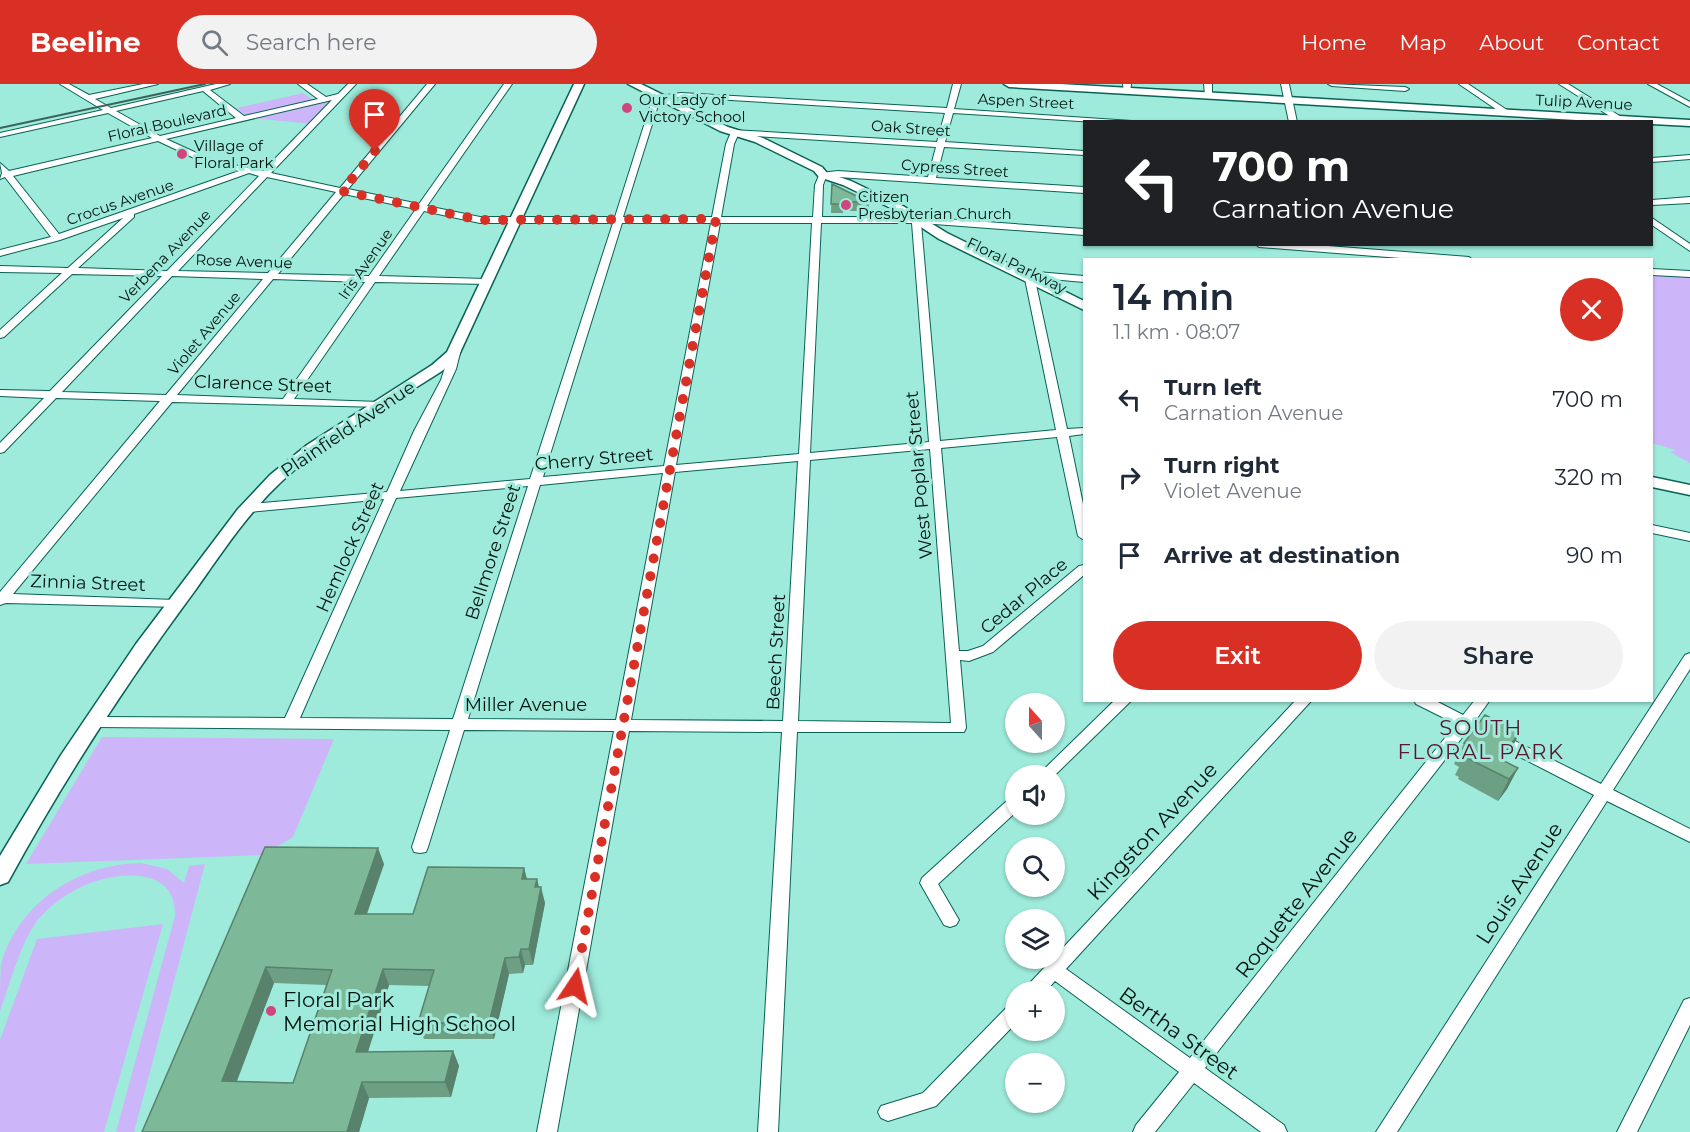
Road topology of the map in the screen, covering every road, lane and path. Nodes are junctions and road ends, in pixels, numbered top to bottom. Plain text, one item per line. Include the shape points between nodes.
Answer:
1 (64, 84) edge
2 (132, 84) edge
3 (154, 84) edge
4 (226, 84) edge
5 (302, 84) edge
6 (352, 84) edge
7 (431, 84) edge
8 (508, 84) edge
9 (579, 84) edge
10 (633, 84) edge
11 (644, 84) edge
12 (957, 84) edge
13 (1009, 84) edge
14 (1208, 84) edge
15 (1285, 84) edge
16 (1332, 84) edge
17 (1463, 84) edge
18 (1563, 84) edge
19 (1652, 84) edge
20 (1047, 85) edge
21 (1352, 85) edge
22 (1127, 87) edge
23 (205, 89) junction
24 (1405, 89) dead end
25 (1209, 95) junction
26 (85, 96) junction
27 (340, 96) junction
28 (661, 96) junction
29 (325, 100) junction
30 (1288, 100) junction
31 (1690, 105) edge
32 (948, 110) junction
33 (108, 111) junction
34 (1506, 117) edge
35 (1618, 118) junction
36 (242, 119) junction
37 (1110, 120) edge
38 (1293, 120) edge
39 (1647, 120) edge
40 (1653, 120) edge
41 (1690, 123) edge
42 (735, 132) junction
43 (0, 135) edge
44 (158, 139) junction
45 (941, 144) junction
46 (1653, 152) edge
47 (1083, 153) edge
48 (1690, 156) edge
49 (1653, 160) edge
50 (0, 165) edge
51 (247, 171) junction
52 (4, 175) edge
53 (264, 175) junction
54 (823, 175) junction
55 (931, 180) junction
56 (1083, 190) edge
57 (342, 191) junction
58 (1690, 200) edge
59 (1653, 203) edge
60 (421, 208) junction
61 (135, 212) junction
62 (617, 219) junction
63 (716, 219) junction
64 (817, 219) junction
65 (916, 220) junction
66 (1653, 223) edge
67 (512, 224) junction
68 (1083, 232) edge
69 (72, 233) junction
70 (110, 234) junction
71 (57, 238) junction
72 (1277, 246) edge
73 (1690, 248) edge
74 (1325, 251) edge
75 (0, 253) edge
76 (1437, 258) edge
77 (0, 269) edge
78 (70, 271) junction
79 (1653, 272) edge
80 (170, 274) junction
81 (1690, 274) edge
82 (271, 276) junction
83 (1033, 277) junction
84 (373, 279) junction
85 (1083, 279) edge
86 (487, 282) junction
87 (1083, 298) edge
88 (1083, 305) edge
89 (0, 334) edge
90 (456, 349) junction
91 (425, 376) junction
92 (441, 387) junction
93 (0, 393) edge
94 (54, 394) junction
95 (169, 398) junction
96 (286, 402) junction
97 (380, 405) junction
98 (1083, 431) edge
99 (1062, 433) junction
100 (935, 445) junction
101 (0, 450) edge
102 (804, 457) junction
103 (670, 470) junction
104 (1653, 482) edge
105 (534, 483) junction
106 (1690, 490) edge
107 (393, 496) junction
108 (250, 508) junction
109 (1653, 529) edge
110 (1083, 531) edge
111 (1690, 537) edge
112 (1083, 570) edge
113 (1, 599) edge
114 (175, 604) junction
115 (952, 656) junction
116 (1690, 658) edge
117 (1123, 702) edge
118 (1303, 702) edge
119 (1425, 702) edge
120 (1482, 702) edge
121 (93, 722) junction
122 (291, 722) junction
123 (1466, 723) junction
124 (458, 724) junction
125 (623, 725) junction
126 (791, 726) junction
127 (959, 728) joint
128 (1056, 765) edge
129 (1604, 792) junction
130 (1005, 812) edge
131 (1690, 836) edge
132 (420, 847) dead end
133 (0, 876) edge
134 (950, 920) dead end
135 (1065, 957) edge
136 (1054, 969) joint
137 (1043, 981) edge
138 (1690, 1006) edge
139 (1005, 1021) edge
140 (1191, 1071) junction
141 (888, 1112) dead end
142 (547, 1132) edge
143 (768, 1132) edge
144 (1143, 1132) edge
145 (1277, 1132) edge
146 (1386, 1132) edge
147 (1627, 1132) edge

1 - 26 street
2 - 26 street
3 - 26 street
4 - 23 street
5 - 29 street
6 - 27 street, Verbena Avenue
7 - 57 street, Violet Avenue
8 - 60 street, Iris Avenue
9 - 67 main road, Plainfield Avenue
10 - 28 main road, Floral Parkway
11 - 28 main road, Floral Parkway
12 - 32 street
13 - 20 main road, Tulip Avenue
14 - 25 street
15 - 30 street
16 - 21 street
17 - 34 street
18 - 35 street
19 - 31 street
20 - 22 main road, Tulip Avenue
21 - 24 street
22 - 25 main road, Tulip Avenue
23 - 33 street
23 - 36 street
25 - 30 main road, Tulip Avenue
26 - 33 street
27 - 29 street, Floral Boulevard
27 - 53 street, Verbena Avenue
28 - 32 street, Aspen Street
28 - 42 main road, Floral Parkway
28 - 62 street, Bellmore Street
29 - 36 street, Floral Boulevard
30 - 34 main road, Tulip Avenue via 1491,111
30 - 38 street
32 - 37 street, Aspen Street
32 - 45 street
33 - 43 street
33 - 44 street
34 - 35 main road, Tulip Avenue
35 - 39 main road, Tulip Avenue
36 - 44 street, Floral Boulevard
40 - 41 main road, Tulip Avenue
42 - 45 street, Oak Street
42 - 54 main road, Floral Parkway
42 - 63 street
44 - 51 street via 212,163
44 - 52 street, Floral Boulevard
45 - 47 street, Oak Street
45 - 55 street
46 - 48 street
48 - 49 street
50 - 52 street
51 - 53 street
51 - 61 street, Crocus Avenue
52 - 71 street
53 - 57 street
53 - 80 street, Verbena Avenue
54 - 55 street, Cypress Street
54 - 64 street, Beech Street
54 - 65 main road, Floral Parkway via 890,211
55 - 56 street, Cypress Street
57 - 60 street
57 - 82 street, Violet Avenue
58 - 59 street
60 - 67 street
60 - 84 street, Iris Avenue
61 - 69 street, Crocus Avenue
61 - 70 street
62 - 63 street
62 - 67 street
62 - 105 street, Bellmore Street
63 - 64 street
63 - 103 street
64 - 65 street
64 - 102 street, Beech Street
65 - 68 street
65 - 83 main road, Floral Parkway
65 - 100 street, West Poplar Street
66 - 73 street
67 - 86 main road, Plainfield Avenue
69 - 70 street
69 - 71 street, Crocus Avenue
70 - 78 street
71 - 75 street, Crocus Avenue
72 - 74 street
74 - 76 street
77 - 78 street, Rose Avenue
78 - 80 street, Rose Avenue
78 - 89 street
79 - 81 street
80 - 82 street, Rose Avenue
80 - 94 street, Verbena Avenue
82 - 84 street, Rose Avenue
82 - 95 street, Violet Avenue
83 - 85 street
83 - 87 main road, Floral Parkway
83 - 88 main road, Floral Parkway
83 - 99 street, Floral Parkway
84 - 86 street, Rose Avenue
84 - 96 street, Iris Avenue
86 - 90 main road, Plainfield Avenue
90 - 91 main road, Plainfield Avenue
90 - 92 street, Hemlock Street via 454,364
91 - 92 street via 437,380
91 - 97 main road, Plainfield Avenue
92 - 107 street, Hemlock Street
93 - 94 street, Clarence Street
94 - 95 street, Clarence Street
94 - 101 street, Verbena Avenue
95 - 96 street, Clarence Street
95 - 113 street, Violet Avenue
96 - 97 street, Clarence Street
97 - 108 main road, Plainfield Avenue via 284,470
98 - 99 street, Cherry Street
99 - 100 street, Cherry Street
99 - 110 street, Floral Parkway
100 - 102 street, Cherry Street
100 - 115 street, West Poplar Street
102 - 103 street, Cherry Street
102 - 126 street, Beech Street
103 - 105 street, Cherry Street
103 - 125 street
104 - 106 main road
105 - 107 street, Cherry Street
105 - 124 street, Bellmore Street
107 - 108 street, Cherry Street
107 - 122 street, Hemlock Street
108 - 114 main road, Plainfield Avenue
109 - 111 street
112 - 115 street, Cedar Place via 987,650
113 - 114 street, Zinnia Street
114 - 121 main road, Plainfield Avenue
115 - 127 street, West Poplar Street
116 - 129 street, Louis Avenue
117 - 128 street
118 - 135 street, Kingston Avenue
119 - 123 street
120 - 123 street, Roquette Avenue
121 - 122 street, Miller Avenue
121 - 133 main road, Plainfield Avenue
122 - 124 street, Miller Avenue
123 - 129 street
123 - 140 street, Roquette Avenue
124 - 125 street, Miller Avenue
124 - 132 street, Bellmore Street
125 - 126 street, Miller Avenue
125 - 142 street
126 - 127 street, Miller Avenue
126 - 143 street, Beech Street
129 - 131 street
129 - 146 street, Louis Avenue
130 - 134 street via 928,883
136 - 137 street, Kingston Avenue
136 - 140 street, Bertha Street
138 - 147 street
139 - 141 street via 929,1100
140 - 144 street, Roquette Avenue
140 - 145 street, Bertha Street

